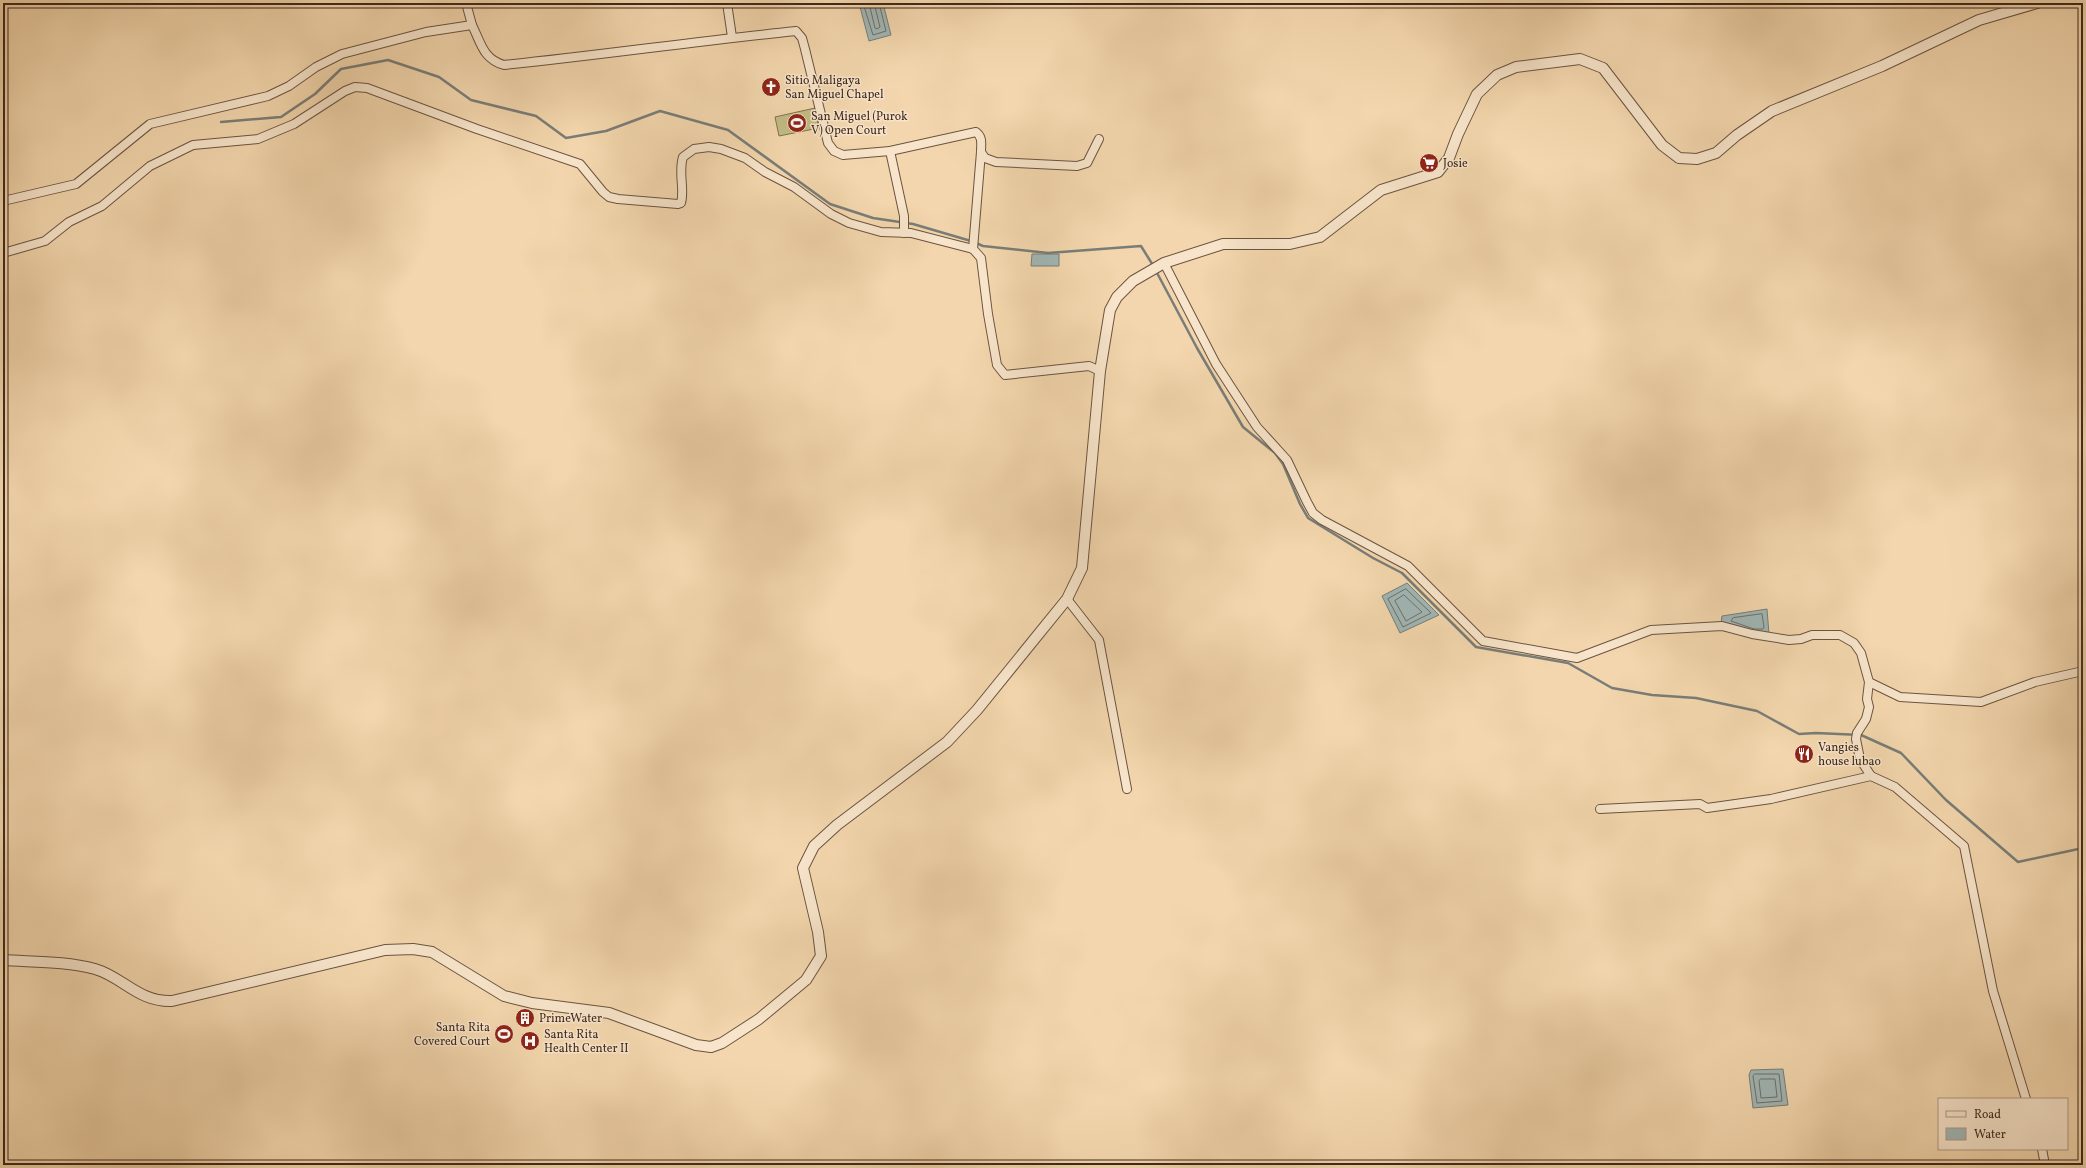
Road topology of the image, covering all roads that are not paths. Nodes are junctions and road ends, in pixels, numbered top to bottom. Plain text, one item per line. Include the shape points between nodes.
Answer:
1 (466, 3) edge
2 (728, 3) edge
3 (2037, 3) edge
4 (472, 25) junction
5 (732, 37) junction
6 (1099, 139) dead end
7 (890, 151) junction
8 (981, 152) junction
9 (3, 201) edge
10 (904, 229) junction
11 (973, 249) junction
12 (3, 253) edge
13 (1164, 263) junction
14 (1100, 371) junction
15 (1067, 599) junction
16 (2083, 671) edge
17 (1869, 682) junction
18 (1871, 776) junction
19 (1127, 789) dead end
20 (1600, 809) dead end
21 (3, 960) edge
22 (2026, 1098) edge
23 (2042, 1150) edge
24 (2045, 1165) edge

1 - 4 street
2 - 5 street
3 - 13 street via 1979,20 1882,66 1772,111 1716,153 1697,159 1679,158 1662,145 1603,68 1580,59 1516,67 1497,75 1477,94 1449,158 1438,172 1381,190 1320,237 1290,244 1223,244
4 - 5 street via 486,54 493,61 504,65
4 - 9 street via 426,32 342,54 268,96 150,124 76,184
5 - 7 street via 796,31 802,38 828,143 834,151 843,155
6 - 8 street via 1088,163 1077,166 996,162 985,158
7 - 8 street via 976,132 981,138
7 - 10 street via 904,216
8 - 11 street
10 - 11 street
10 - 12 street via 881,232 849,223 745,158 709,147 694,149 683,157 680,174 681,202 673,204 609,197 580,164 367,88 355,87 294,124 258,139 193,144 150,166 102,206 69,222 45,241
11 - 14 street via 981,258 997,364 1004,375 1089,366
13 - 14 street via 1133,281 1117,297 1110,310
13 - 17 street via 1216,364 1257,427 1287,460 1313,513 1408,566 1482,641 1577,658 1651,630 1722,626 1789,640 1812,635 1840,635 1854,643 1861,653
14 - 15 street via 1082,568
15 - 19 street via 1098,640
15 - 21 street via 977,710 947,742 837,825 814,846 803,868 818,932 821,956 818,962 806,980 759,1019 722,1043 711,1047 696,1045 610,1013 532,1003 504,996 432,952 413,949 385,950 172,1000 158,1001 97,970 73,965
16 - 17 street via 2035,682 1981,702 1900,697
17 - 18 street via 1869,707 1856,740 1860,759
18 - 20 street via 1771,799 1707,808 1700,804
18 - 22 street via 1895,787 1964,846 1993,991
23 - 24 street

